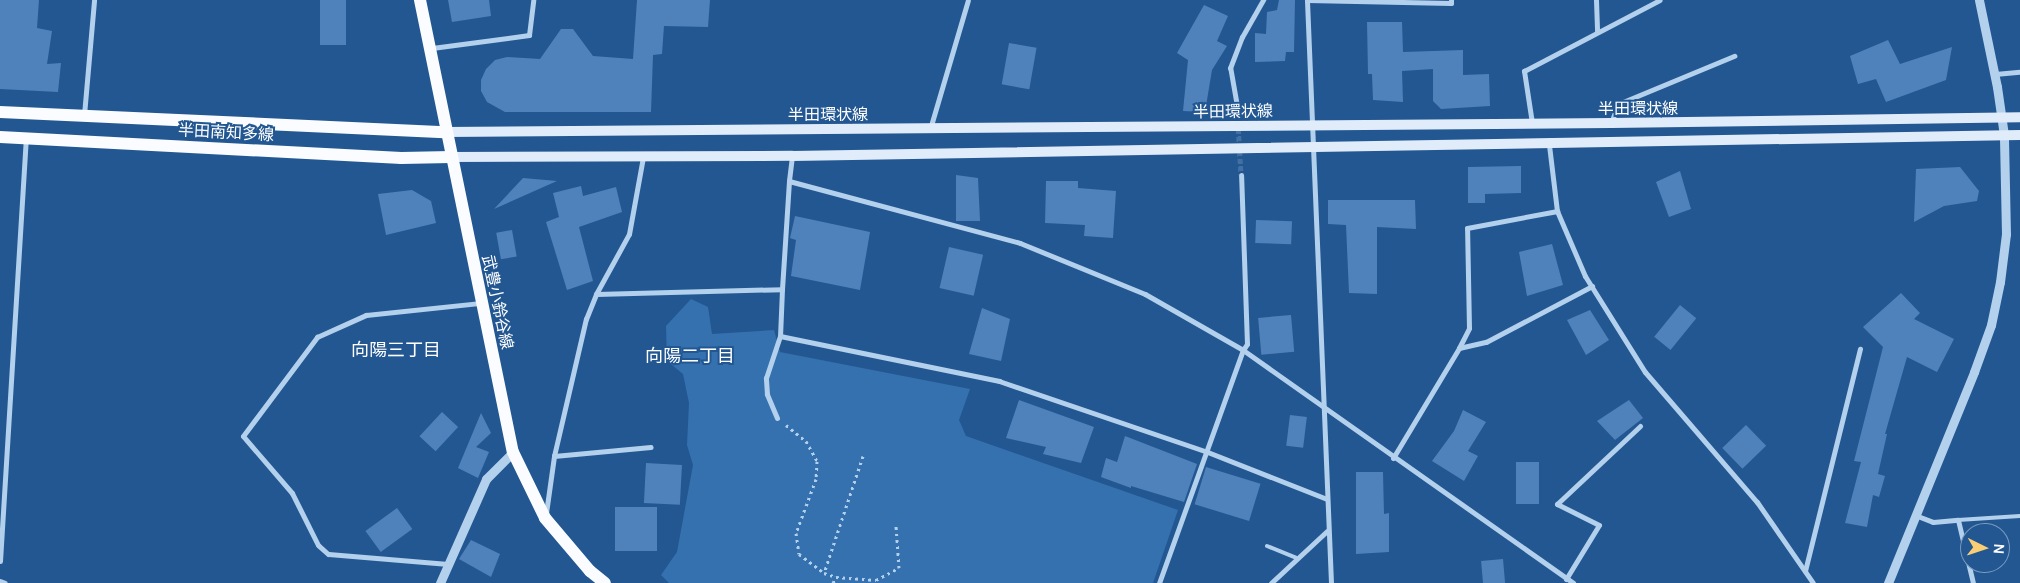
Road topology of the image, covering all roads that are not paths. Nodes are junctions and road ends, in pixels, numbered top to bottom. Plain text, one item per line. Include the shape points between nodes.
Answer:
1 (94, 0) edge
2 (420, 0) edge
3 (533, 0) edge
4 (968, 0) edge
5 (1263, 0) edge
6 (1451, 0) edge
7 (1596, 0) edge
8 (1660, 0) edge
9 (1979, 0) edge
10 (1597, 32) junction
11 (432, 48) junction
12 (1734, 56) dead end
13 (2020, 72) edge
14 (1995, 74) junction
15 (1237, 106) tunnel mouth
16 (0, 112) edge
17 (84, 114) junction
18 (2002, 117) junction
19 (2020, 117) edge
20 (1532, 123) junction
21 (1611, 124) junction
22 (1312, 125) junction
23 (930, 129) junction
24 (446, 132) junction
25 (2020, 135) edge
26 (2004, 136) junction
27 (0, 137) edge
28 (26, 138) junction
29 (1549, 144) junction
30 (1312, 147) junction
31 (644, 156) junction
32 (792, 156) junction
33 (451, 157) junction
34 (1241, 175) tunnel mouth
35 (788, 181) junction
36 (1557, 211) junction
37 (1592, 286) junction
38 (782, 289) junction
39 (596, 294) junction
40 (481, 303) junction
41 (780, 336) junction
42 (1459, 348) junction
43 (1860, 349) dead end
44 (1243, 350) junction
45 (1322, 406) junction
46 (777, 418) road end
47 (1640, 426) dead end
48 (651, 448) dead end
49 (1205, 451) junction
50 (513, 452) junction
51 (554, 456) junction
52 (1393, 458) junction
53 (2, 479) edge
54 (1327, 499) junction
55 (1915, 515) junction
56 (2020, 516) edge
57 (545, 518) junction
58 (1958, 520) junction
59 (1327, 531) junction
60 (1267, 546) dead end
61 (1296, 558) junction
62 (0, 561) edge
63 (448, 564) junction
64 (1805, 571) junction
65 (1566, 579) junction
66 (0, 581) edge
67 (5, 583) edge
68 (440, 583) edge
69 (605, 583) edge
70 (1159, 583) edge
71 (1271, 583) edge
72 (1331, 583) edge
73 (1573, 583) edge
74 (1813, 583) edge
75 (1888, 583) edge
76 (1973, 583) edge

1 - 17 street
2 - 11 main road, 武豊小鈴谷線
3 - 11 street via 529,35
4 - 23 street
5 - 15 street via 1242,37 1230,68
6 - 22 street via 1451,3 1307,0
7 - 10 street
8 - 10 street
9 - 14 street
10 - 20 street via 1524,71
11 - 24 main road, 武豊小鈴谷線
12 - 21 street via 1618,104
13 - 14 street
14 - 18 street
16 - 17 main road, 半田南知多線
17 - 24 main road, 半田南知多線
18 - 19 main road, 半田環状線
18 - 21 main road, 半田環状線
18 - 26 street
20 - 21 main road, 半田環状線
20 - 22 main road, 半田環状線
22 - 23 main road, 半田環状線
22 - 30 street
23 - 24 main road, 半田環状線
24 - 33 main road, 武豊小鈴谷線
25 - 26 main road
26 - 29 main road
26 - 55 street via 2006,234 1991,325
27 - 28 main road, 半田南知多線
28 - 33 main road, 半田南知多線 via 401,158
28 - 53 street
29 - 30 main road
29 - 36 street
30 - 32 main road
30 - 45 street
31 - 32 main road
31 - 33 main road
31 - 39 street via 629,234
32 - 35 street
33 - 40 main road, 武豊小鈴谷線
34 - 44 street via 1247,344
35 - 38 street
35 - 44 street via 1020,243 1145,294
36 - 37 street
36 - 42 street via 1467,228 1468,328
37 - 42 street via 1486,342
37 - 64 street via 1645,372 1757,502
38 - 39 street
38 - 41 street
39 - 51 street via 586,319
40 - 50 main road, 武豊小鈴谷線
40 - 63 street via 366,315 317,337 243,436 292,493 318,545 328,554
41 - 46 street via 766,378 767,394
41 - 49 street via 999,381
42 - 52 street
43 - 64 street
44 - 45 street
44 - 49 street
45 - 52 street
45 - 54 street
47 - 65 street via 1557,504 1599,525
48 - 51 street
49 - 54 street
49 - 70 street
50 - 57 main road, 武豊小鈴谷線
50 - 63 street via 486,479
51 - 57 street
52 - 65 street
53 - 62 street
54 - 59 street
55 - 58 street via 1933,522
55 - 75 street
56 - 58 lane
57 - 69 main road, 武豊小鈴谷線
58 - 76 street
59 - 61 street
59 - 72 street
60 - 61 lane
61 - 71 street
63 - 68 street
64 - 74 street
65 - 73 street
66 - 67 street

